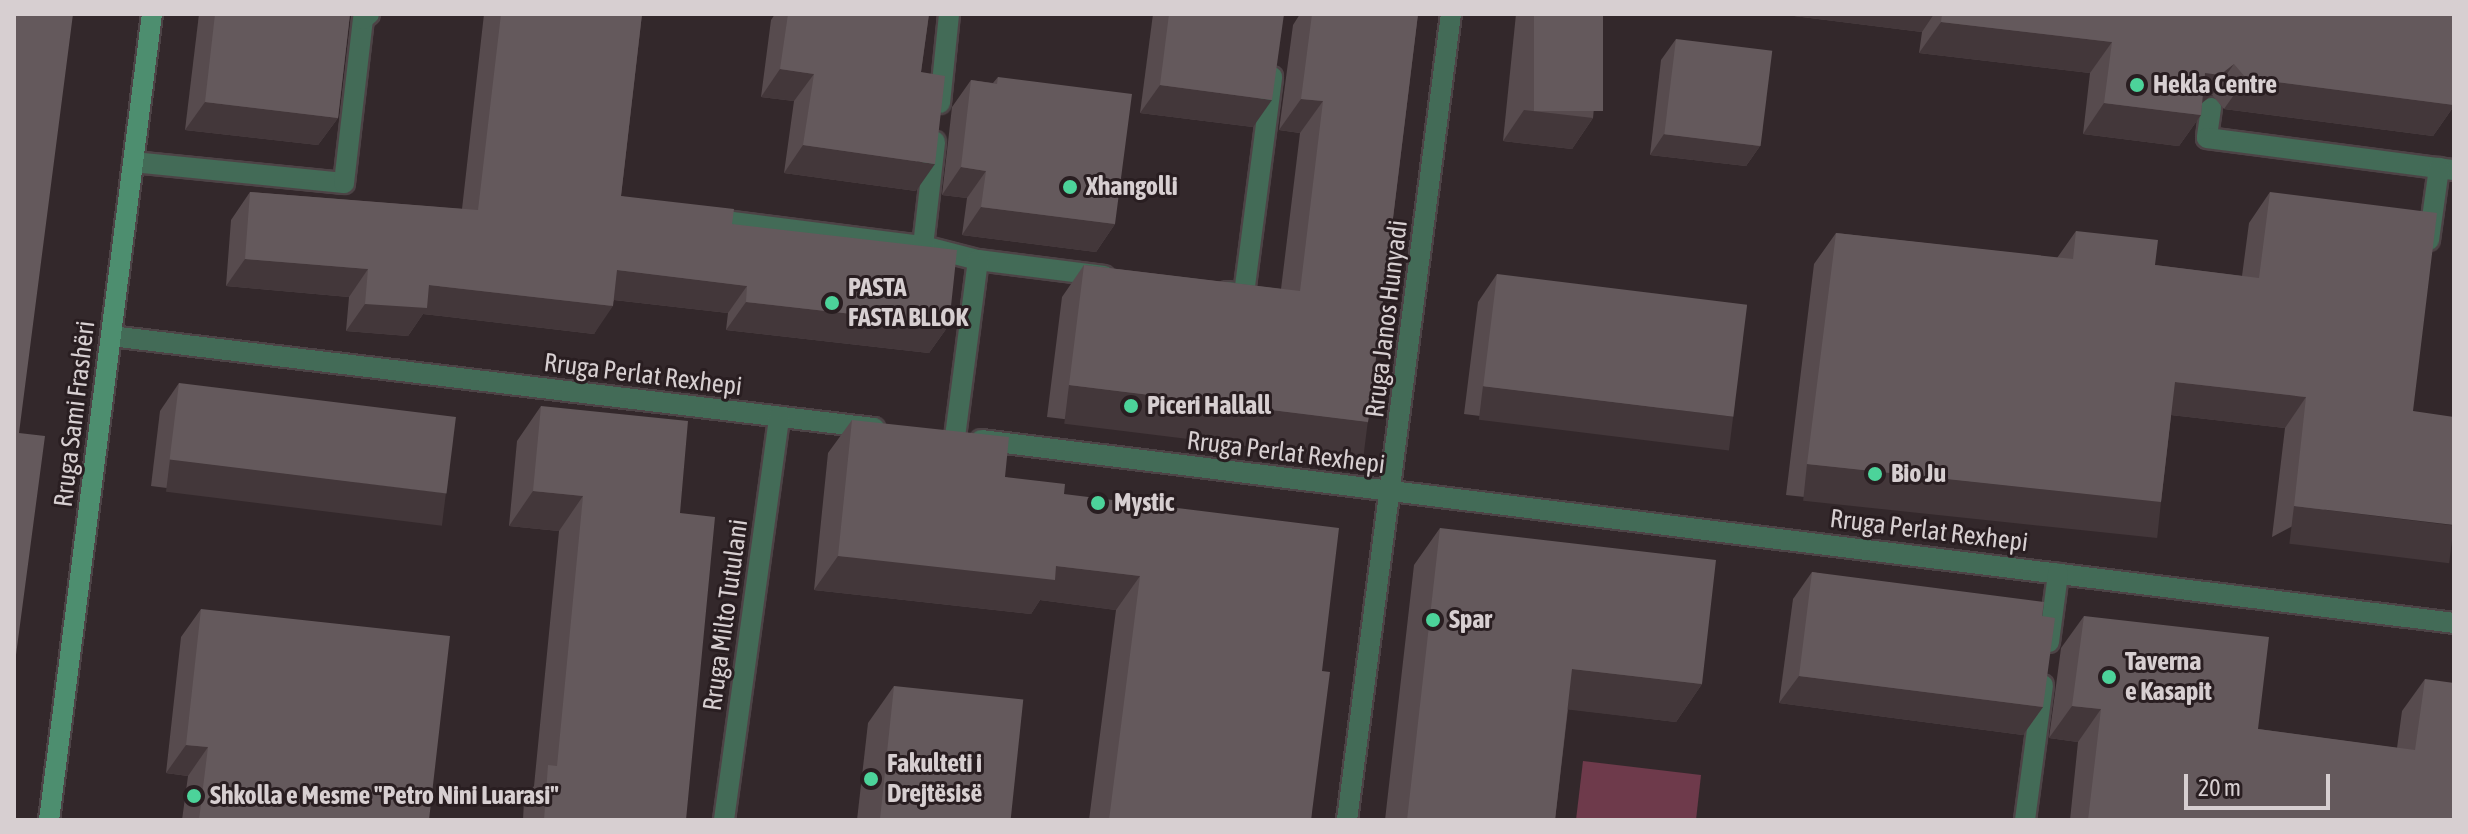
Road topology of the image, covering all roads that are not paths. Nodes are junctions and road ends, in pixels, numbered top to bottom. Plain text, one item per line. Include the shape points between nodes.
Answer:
1 (152, 14) edge
2 (369, 14) edge
3 (949, 14) edge
4 (1451, 14) edge
5 (1275, 60) edge
6 (2211, 108) edge
7 (133, 162) junction
8 (2446, 169) edge
9 (691, 216) edge
10 (923, 246) junction
11 (2427, 255) edge
12 (978, 260) junction
13 (1119, 278) edge
14 (1197, 288) edge
15 (111, 336) junction
16 (779, 417) junction
17 (896, 430) edge
18 (1391, 492) junction
19 (2058, 574) junction
20 (2454, 623) edge
21 (49, 820) edge
22 (724, 820) edge
23 (1347, 820) edge
24 (2025, 820) edge

1 - 7 main road, Rruga Sami Frashëri
2 - 7 street via 363,19 344,183
3 - 10 street
4 - 18 street, Rruga Janos Hunyadi
5 - 14 street via 1244,294
6 - 8 street via 2207,138
7 - 15 main road, Rruga Sami Frashëri
8 - 11 street
9 - 10 street
10 - 12 street
12 - 13 street
12 - 18 street, Rruga Perlat Rexhepi via 948,436
15 - 16 street, Rruga Perlat Rexhepi
15 - 21 main road, Rruga Sami Frashëri
16 - 17 street, Rruga Perlat Rexhepi
16 - 22 street, Rruga Milto Tutulani
18 - 19 street, Rruga Perlat Rexhepi
18 - 23 street, Rruga Janos Hunyadi
19 - 20 street, Rruga Perlat Rexhepi
19 - 24 street

